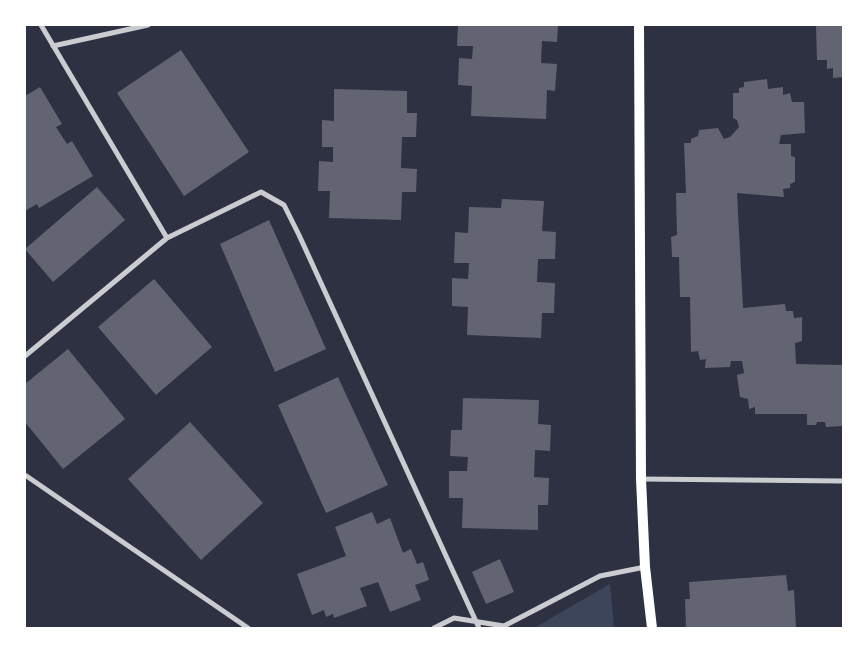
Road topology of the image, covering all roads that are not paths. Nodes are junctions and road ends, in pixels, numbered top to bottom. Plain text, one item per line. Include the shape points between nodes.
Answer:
1 (41, 25) edge
2 (148, 25) edge
3 (640, 25) edge
4 (53, 46) junction
5 (167, 238) junction
6 (25, 356) edge
7 (25, 475) edge
8 (641, 479) junction
9 (843, 481) edge
10 (645, 567) junction
11 (478, 625) edge
12 (248, 628) edge
13 (434, 628) edge
14 (652, 628) edge

1 - 4 street
2 - 4 street
3 - 8 main road
4 - 5 street
5 - 6 street
5 - 11 street via 261,192 284,205
7 - 12 street
8 - 9 street
8 - 10 main road
10 - 11 street via 600,576 504,626
10 - 14 main road
11 - 13 street via 454,618

